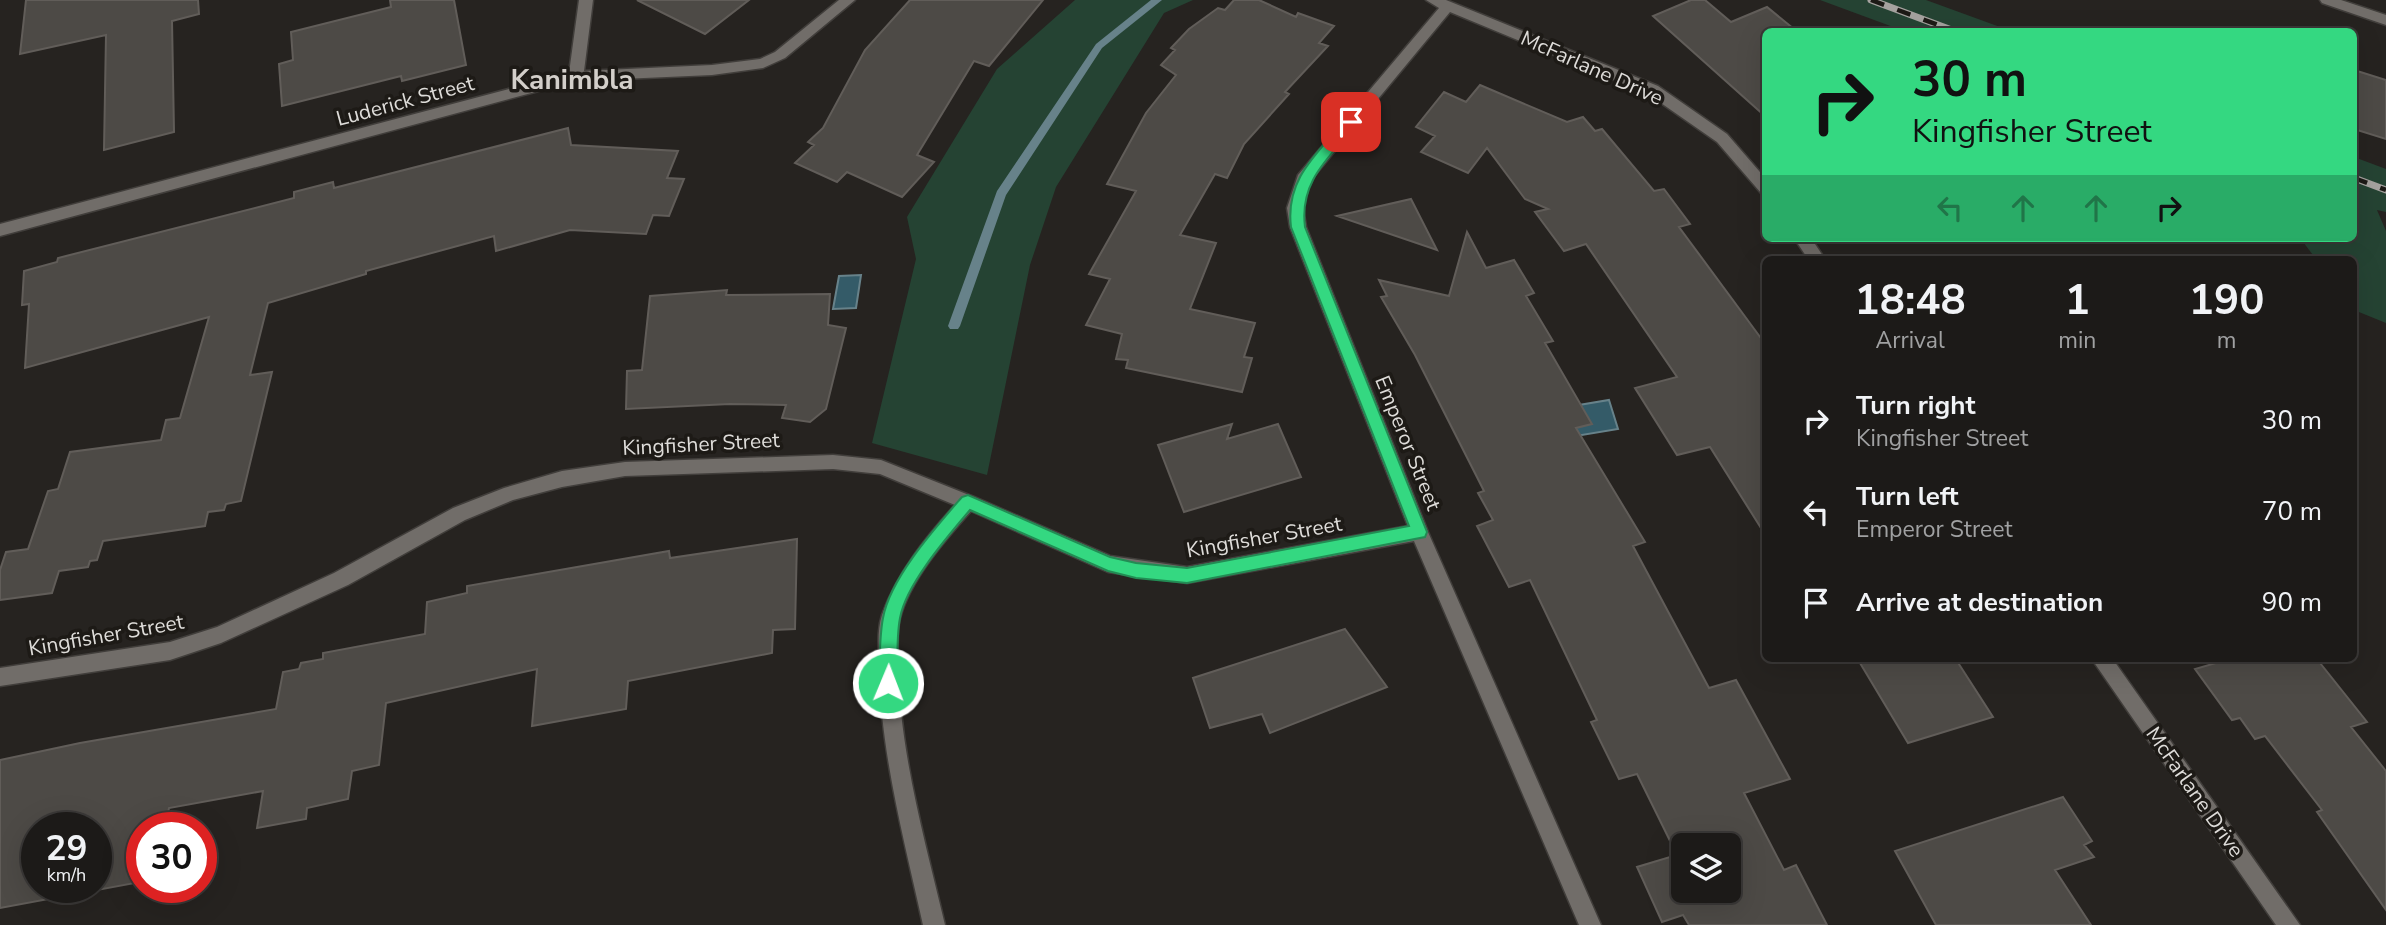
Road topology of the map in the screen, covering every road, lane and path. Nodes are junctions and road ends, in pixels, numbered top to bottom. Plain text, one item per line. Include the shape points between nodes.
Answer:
1 (586, 0) edge
2 (848, 0) edge
3 (2326, 0) edge
4 (1440, 3) edge
5 (2386, 20) edge
6 (576, 76) junction
7 (1762, 184) edge
8 (0, 230) edge
9 (968, 502) junction
10 (1419, 532) junction
11 (2104, 662) edge
12 (0, 677) edge
13 (934, 925) edge
14 (1590, 925) edge
15 (2289, 925) edge

1 - 6 street
2 - 6 street, Luderick Street via 780,55 762,63
3 - 5 street
4 - 7 street, McFarlane Drive via 1653,90 1722,138
4 - 10 street, Emperor Street via 1303,179 1295,208 1310,260
6 - 8 street, Luderick Street
9 - 10 street, Kingfisher Street via 1108,564 1187,575
9 - 12 street, Kingfisher Street via 881,467 833,462 637,468 562,479 459,514 341,579 221,634 170,651
9 - 13 street via 931,544 903,590 891,617 888,639 889,700 908,813
10 - 14 street, Emperor Street
11 - 15 street, McFarlane Drive

